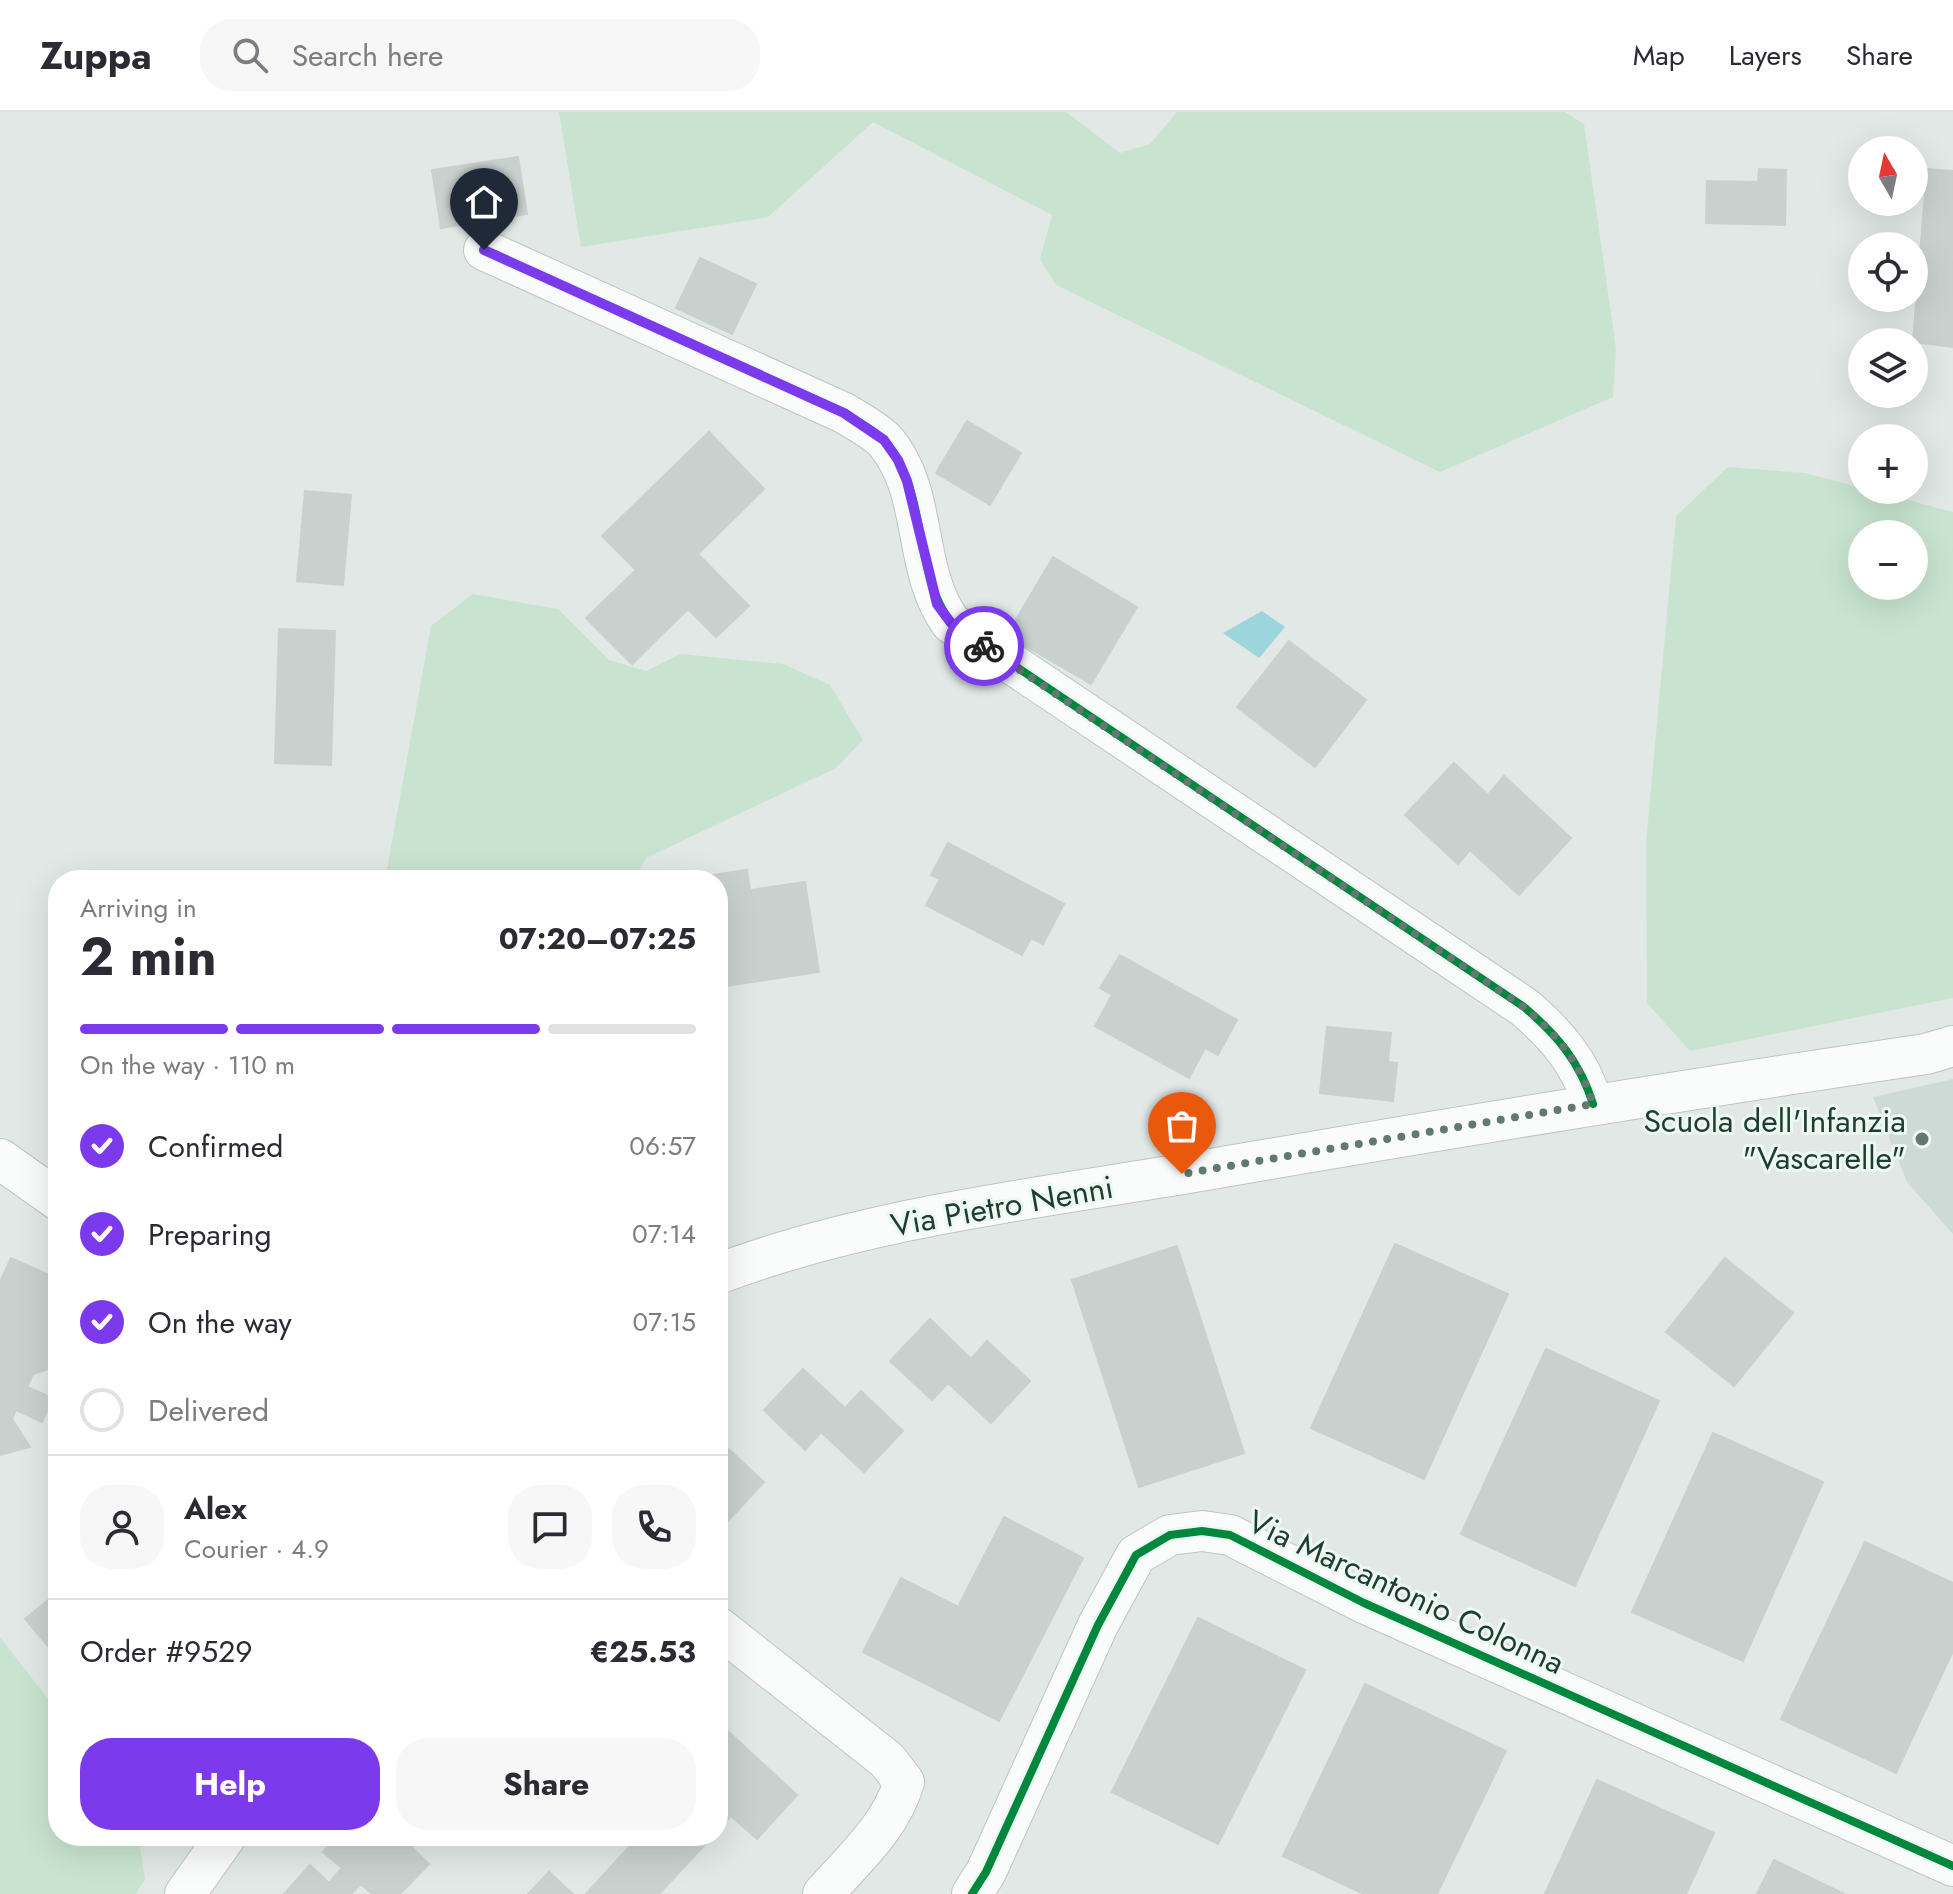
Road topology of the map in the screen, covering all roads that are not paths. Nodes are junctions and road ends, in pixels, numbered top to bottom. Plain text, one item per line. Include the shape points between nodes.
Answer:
1 (484, 250) dead end
2 (1953, 1046) edge
3 (1593, 1104) junction
4 (0, 1159) edge
5 (48, 1193) edge
6 (728, 1271) edge
7 (728, 1635) edge
8 (219, 1846) edge
9 (1953, 1866) edge
10 (979, 1887) edge
11 (185, 1894) edge
12 (823, 1894) edge

1 - 3 street via 844,413 875,433 898,460 907,481 929,582 951,623 1524,1007 1576,1062
2 - 3 street, Via Pietro Nenni
3 - 6 street, Via Pietro Nenni via 859,1232
4 - 5 street
7 - 12 street via 887,1760 904,1782 885,1822
8 - 11 street
9 - 10 street, Via Marcantonio Colonna via 1364,1603 1230,1535 1202,1531 1170,1535 1136,1555 1098,1625

